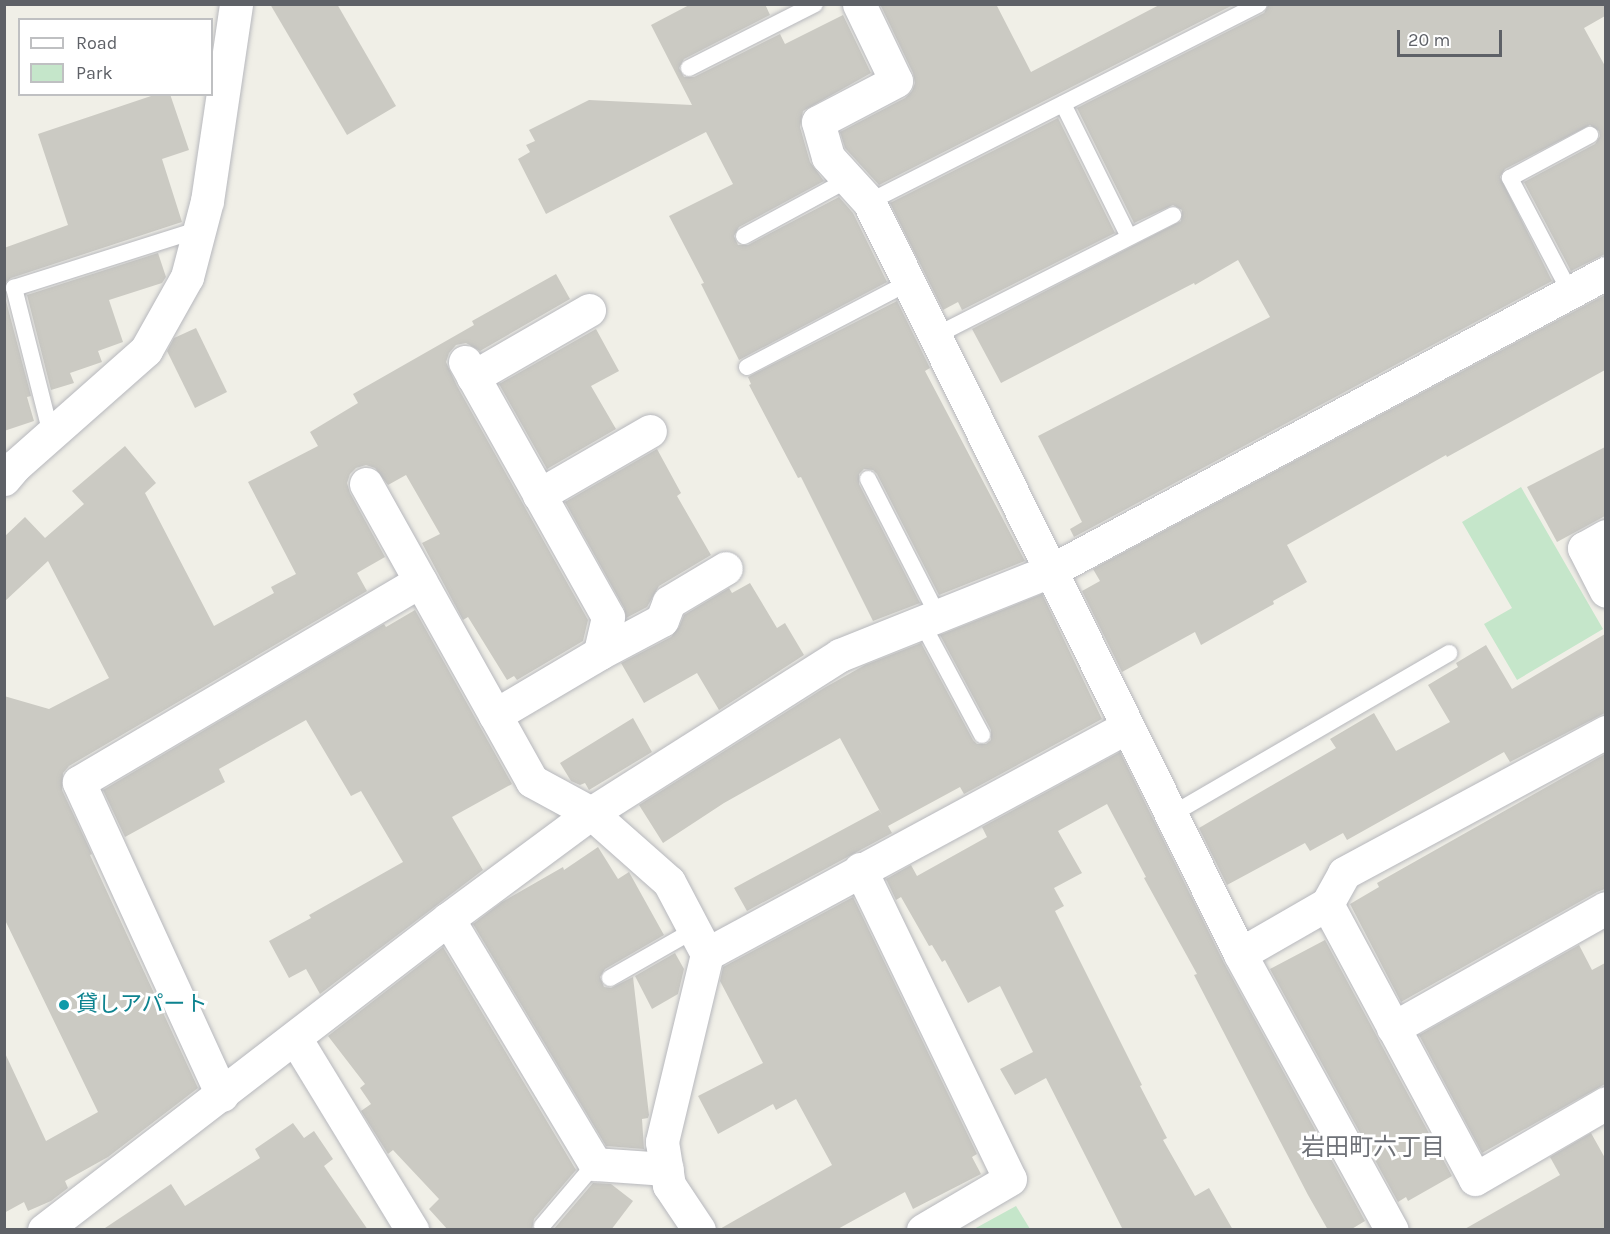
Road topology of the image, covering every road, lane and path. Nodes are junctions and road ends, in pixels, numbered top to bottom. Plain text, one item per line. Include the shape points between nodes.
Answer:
1 (236, 4) edge
2 (815, 4) edge
3 (859, 4) edge
4 (1258, 4) edge
5 (689, 68) dead end
6 (1063, 104) junction
7 (1590, 135) dead end
8 (859, 191) junction
9 (1173, 215) dead end
10 (200, 229) junction
11 (744, 236) dead end
12 (1129, 237) junction
13 (1605, 273) edge
14 (908, 283) junction
15 (1570, 292) junction
16 (589, 310) dead end
17 (934, 336) junction
18 (747, 367) dead end
19 (650, 431) dead end
20 (51, 434) junction
21 (4, 479) edge
22 (867, 479) dead end
23 (366, 484) dead end
24 (539, 495) junction
25 (1605, 536) edge
26 (726, 568) dead end
27 (1050, 571) junction
28 (420, 581) junction
29 (1605, 591) edge
30 (930, 619) junction
31 (600, 653) junction
32 (1449, 653) dead end
33 (495, 715) junction
34 (1127, 727) junction
35 (1605, 732) edge
36 (982, 735) dead end
37 (591, 813) junction
38 (1172, 815) junction
39 (860, 869) junction
40 (1327, 904) junction
41 (1605, 908) edge
42 (448, 919) junction
43 (701, 942) junction
44 (1240, 954) junction
45 (610, 978) dead end
46 (1394, 1028) junction
47 (295, 1038) junction
48 (222, 1095) junction
49 (1605, 1102) edge
50 (595, 1164) junction
51 (667, 1168) junction
52 (65, 1223) edge
53 (542, 1226) dead end
54 (412, 1230) edge
55 (699, 1230) edge
56 (923, 1230) edge
57 (1392, 1230) edge

1 - 10 street
2 - 5 lane
3 - 8 street via 896,81 818,122 828,157
4 - 6 lane
6 - 8 lane
6 - 12 lane
7 - 15 lane via 1510,178
8 - 11 lane
8 - 14 street
9 - 12 lane
10 - 20 street via 187,277 146,350
10 - 20 lane via 14,288
12 - 17 lane
13 - 15 street
14 - 17 street
14 - 18 lane
15 - 27 street
16 - 24 street via 469,369
17 - 27 street
19 - 24 street
20 - 21 street
22 - 30 lane
23 - 28 street
24 - 31 street via 608,617
25 - 29 street via 1584,548
26 - 31 street via 669,602 662,620
27 - 30 street
27 - 34 street
28 - 33 street
28 - 48 street via 79,782
30 - 36 lane
30 - 37 street via 840,655
31 - 33 street
32 - 38 lane
33 - 37 street via 532,781
34 - 38 street
34 - 39 street
35 - 40 street via 1344,873
37 - 42 street
37 - 43 street via 669,882
38 - 44 street
39 - 43 street
39 - 56 street via 1010,1179
40 - 44 street
40 - 46 street
41 - 46 street
42 - 47 street
42 - 50 street
43 - 45 lane
43 - 51 street via 663,1142
44 - 57 street
46 - 49 street via 1475,1179
47 - 48 street
47 - 54 street
48 - 52 street
50 - 51 street
50 - 53 lane
51 - 55 street via 669,1185

